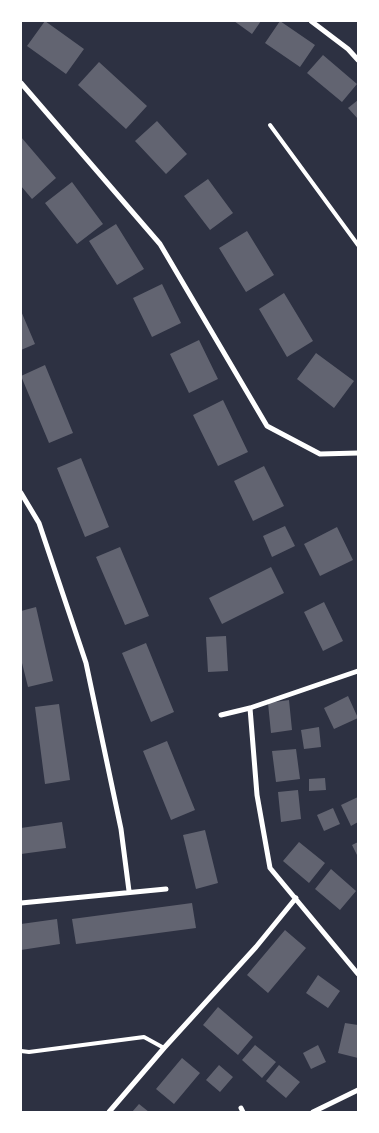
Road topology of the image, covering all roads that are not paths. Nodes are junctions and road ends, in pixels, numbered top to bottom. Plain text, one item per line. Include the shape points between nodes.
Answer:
1 (311, 21) edge
2 (358, 60) edge
3 (21, 83) edge
4 (270, 125) dead end
5 (358, 245) edge
6 (358, 453) edge
7 (21, 492) edge
8 (358, 670) edge
9 (250, 708) junction
10 (221, 716) dead end
11 (166, 889) dead end
12 (129, 891) junction
13 (296, 898) junction
14 (21, 903) edge
15 (358, 974) edge
16 (164, 1048) junction
17 (21, 1051) edge
18 (358, 1090) edge
19 (109, 1112) edge
20 (313, 1112) edge

1 - 2 street
3 - 6 street via 160,244 267,426 320,454
4 - 5 lane
7 - 12 street via 39,523 86,663 122,829
8 - 9 street
9 - 10 street
9 - 13 street via 257,795 270,868
11 - 12 street
12 - 14 street
13 - 15 street
13 - 16 street
16 - 17 lane via 144,1037
16 - 19 street
18 - 20 street

